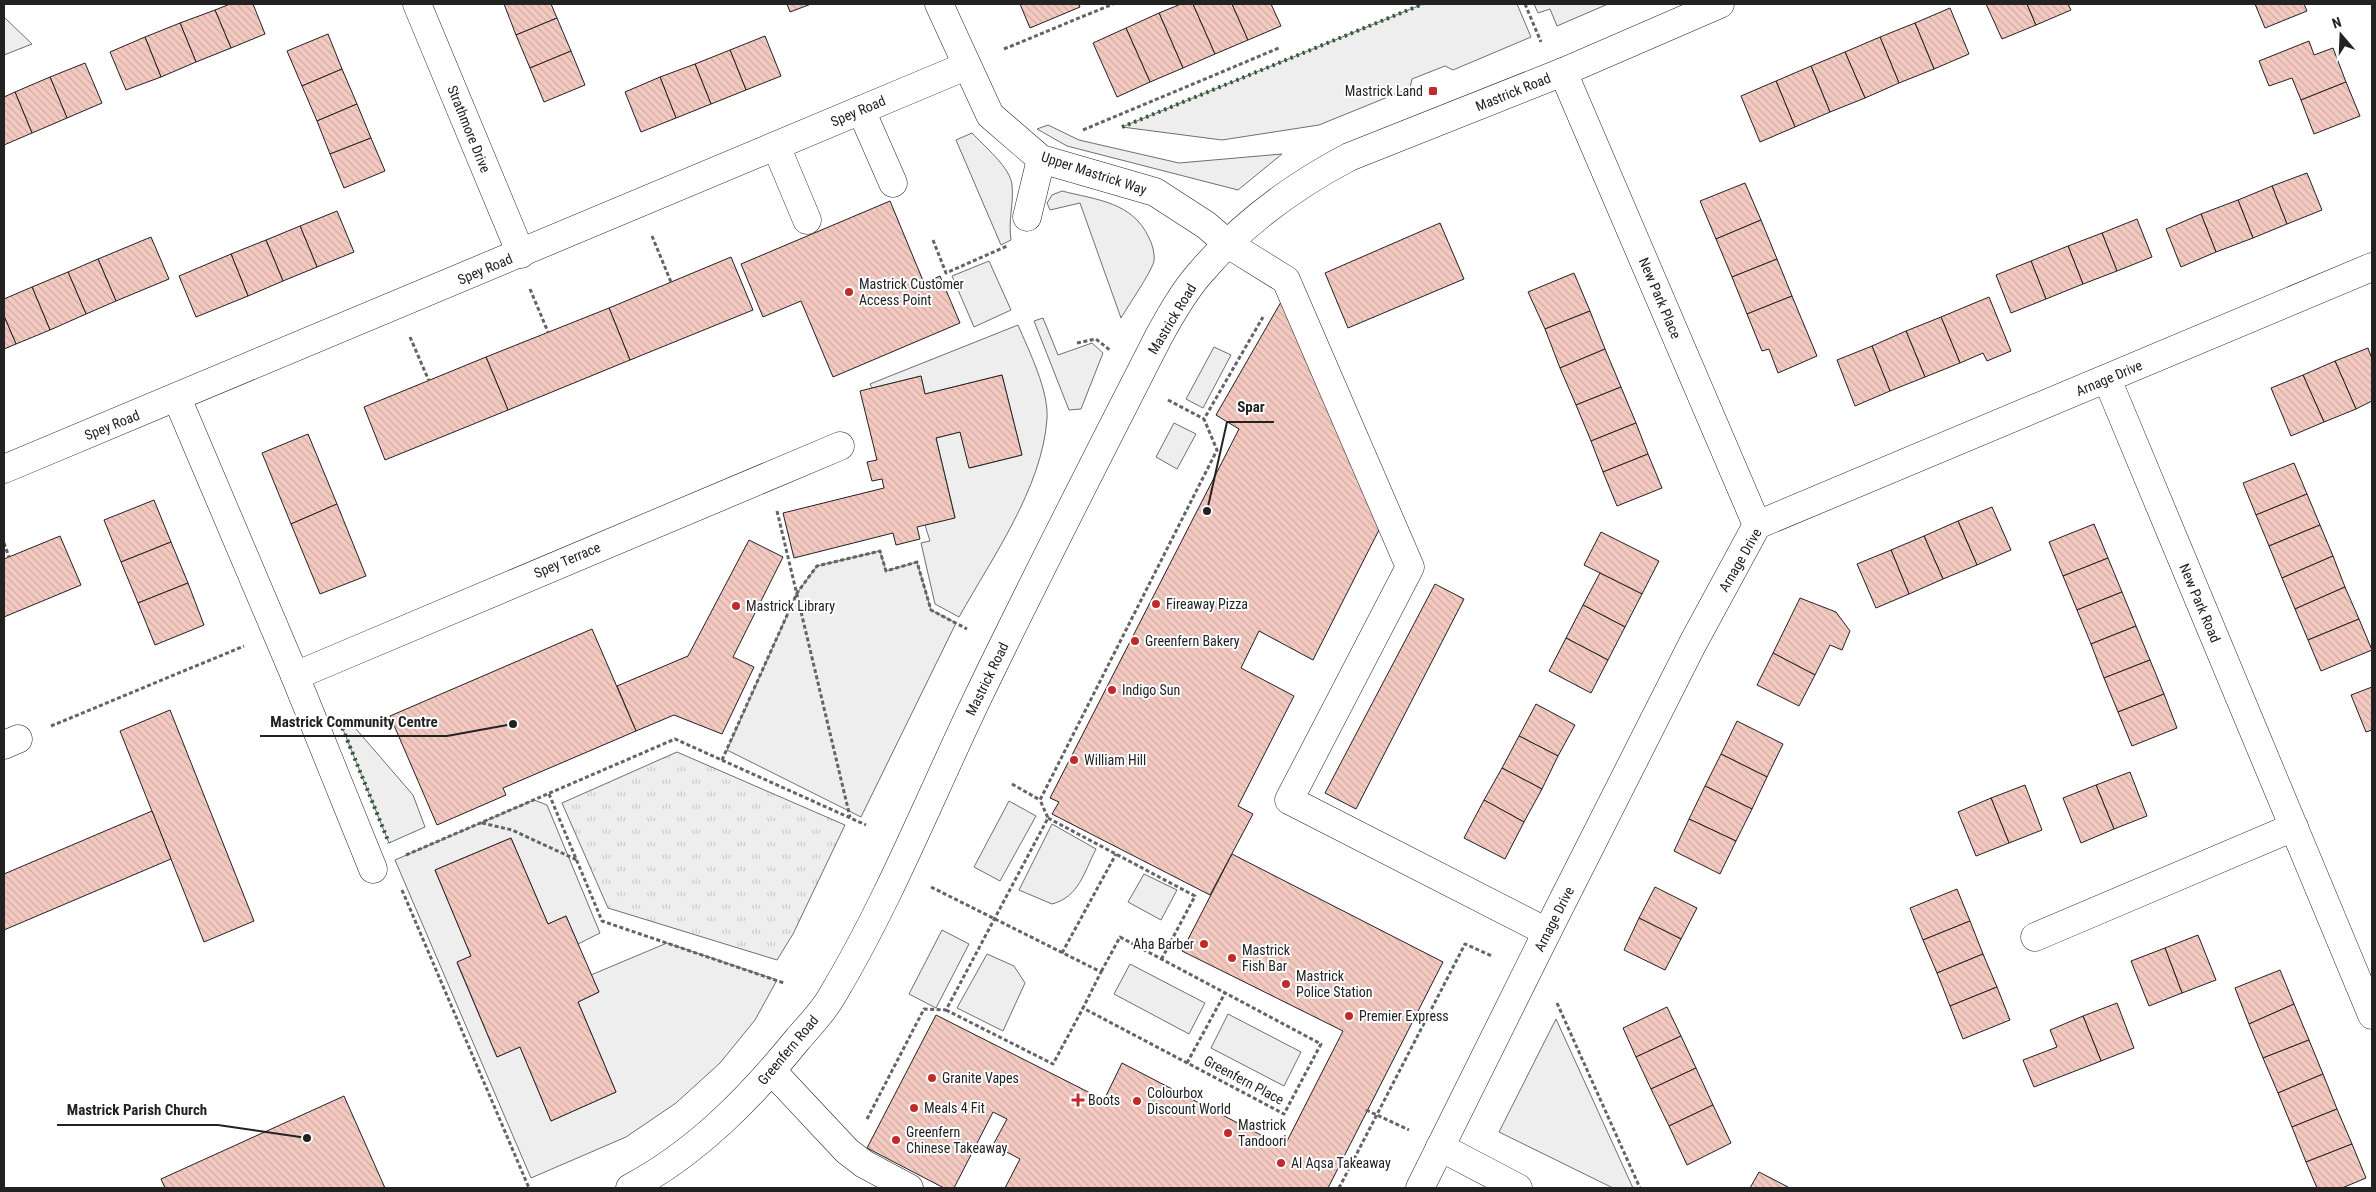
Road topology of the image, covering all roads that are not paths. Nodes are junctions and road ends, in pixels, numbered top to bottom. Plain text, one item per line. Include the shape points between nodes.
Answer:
1 (417, 4) edge
2 (939, 4) edge
3 (1720, 4) edge
4 (966, 66) junction
5 (1563, 72) junction
6 (861, 110) junction
7 (776, 146) junction
8 (1041, 159) junction
9 (892, 183) dead end
10 (1027, 217) dead end
11 (807, 220) dead end
12 (1228, 244) junction
13 (521, 254) junction
14 (2372, 267) edge
15 (2107, 379) junction
16 (177, 398) junction
17 (840, 446) dead end
18 (4, 469) edge
19 (1757, 525) junction
20 (295, 676) junction
21 (2294, 827) junction
22 (374, 869) dead end
23 (898, 869) joint
24 (1547, 932) junction
25 (2035, 937) dead end
26 (2372, 1015) edge
27 (772, 1071) junction
28 (1440, 1147) junction
29 (630, 1188) edge
30 (909, 1188) edge
31 (1420, 1188) edge
32 (1518, 1188) edge

1 - 13 street, Strathmore Drive
2 - 4 street, Upper Mastrick Way
3 - 5 street, Mastrick Road
4 - 6 street, Spey Road
4 - 8 street, Upper Mastrick Way via 990,116
5 - 12 street, Mastrick Road via 1349,157 1317,174 1270,207
5 - 19 street, New Park Place
6 - 7 street, Spey Road
6 - 9 street
7 - 11 street
7 - 13 street, Spey Road
8 - 10 street
8 - 12 street, Upper Mastrick Way via 1155,192 1206,225
12 - 23 street, Mastrick Road via 1201,272 1159,336 978,697
12 - 24 street, Upper Mastrick Way via 1286,280 1410,567 1289,800
13 - 16 street, Spey Road
14 - 15 street, Arnage Drive
15 - 19 street, Arnage Drive
15 - 21 street, New Park Road
16 - 18 street, Spey Road
16 - 20 street
17 - 20 street, Spey Terrace
19 - 24 street, Arnage Drive via 1693,643
20 - 22 street
21 - 25 street
21 - 26 street, New Park Road
23 - 27 street, Greenfern Road via 831,999
24 - 28 street, Arnage Drive
27 - 29 street, Greenfern Road via 731,1114 686,1151
27 - 30 street via 847,1151
28 - 31 street, Arnage Drive
28 - 32 street

